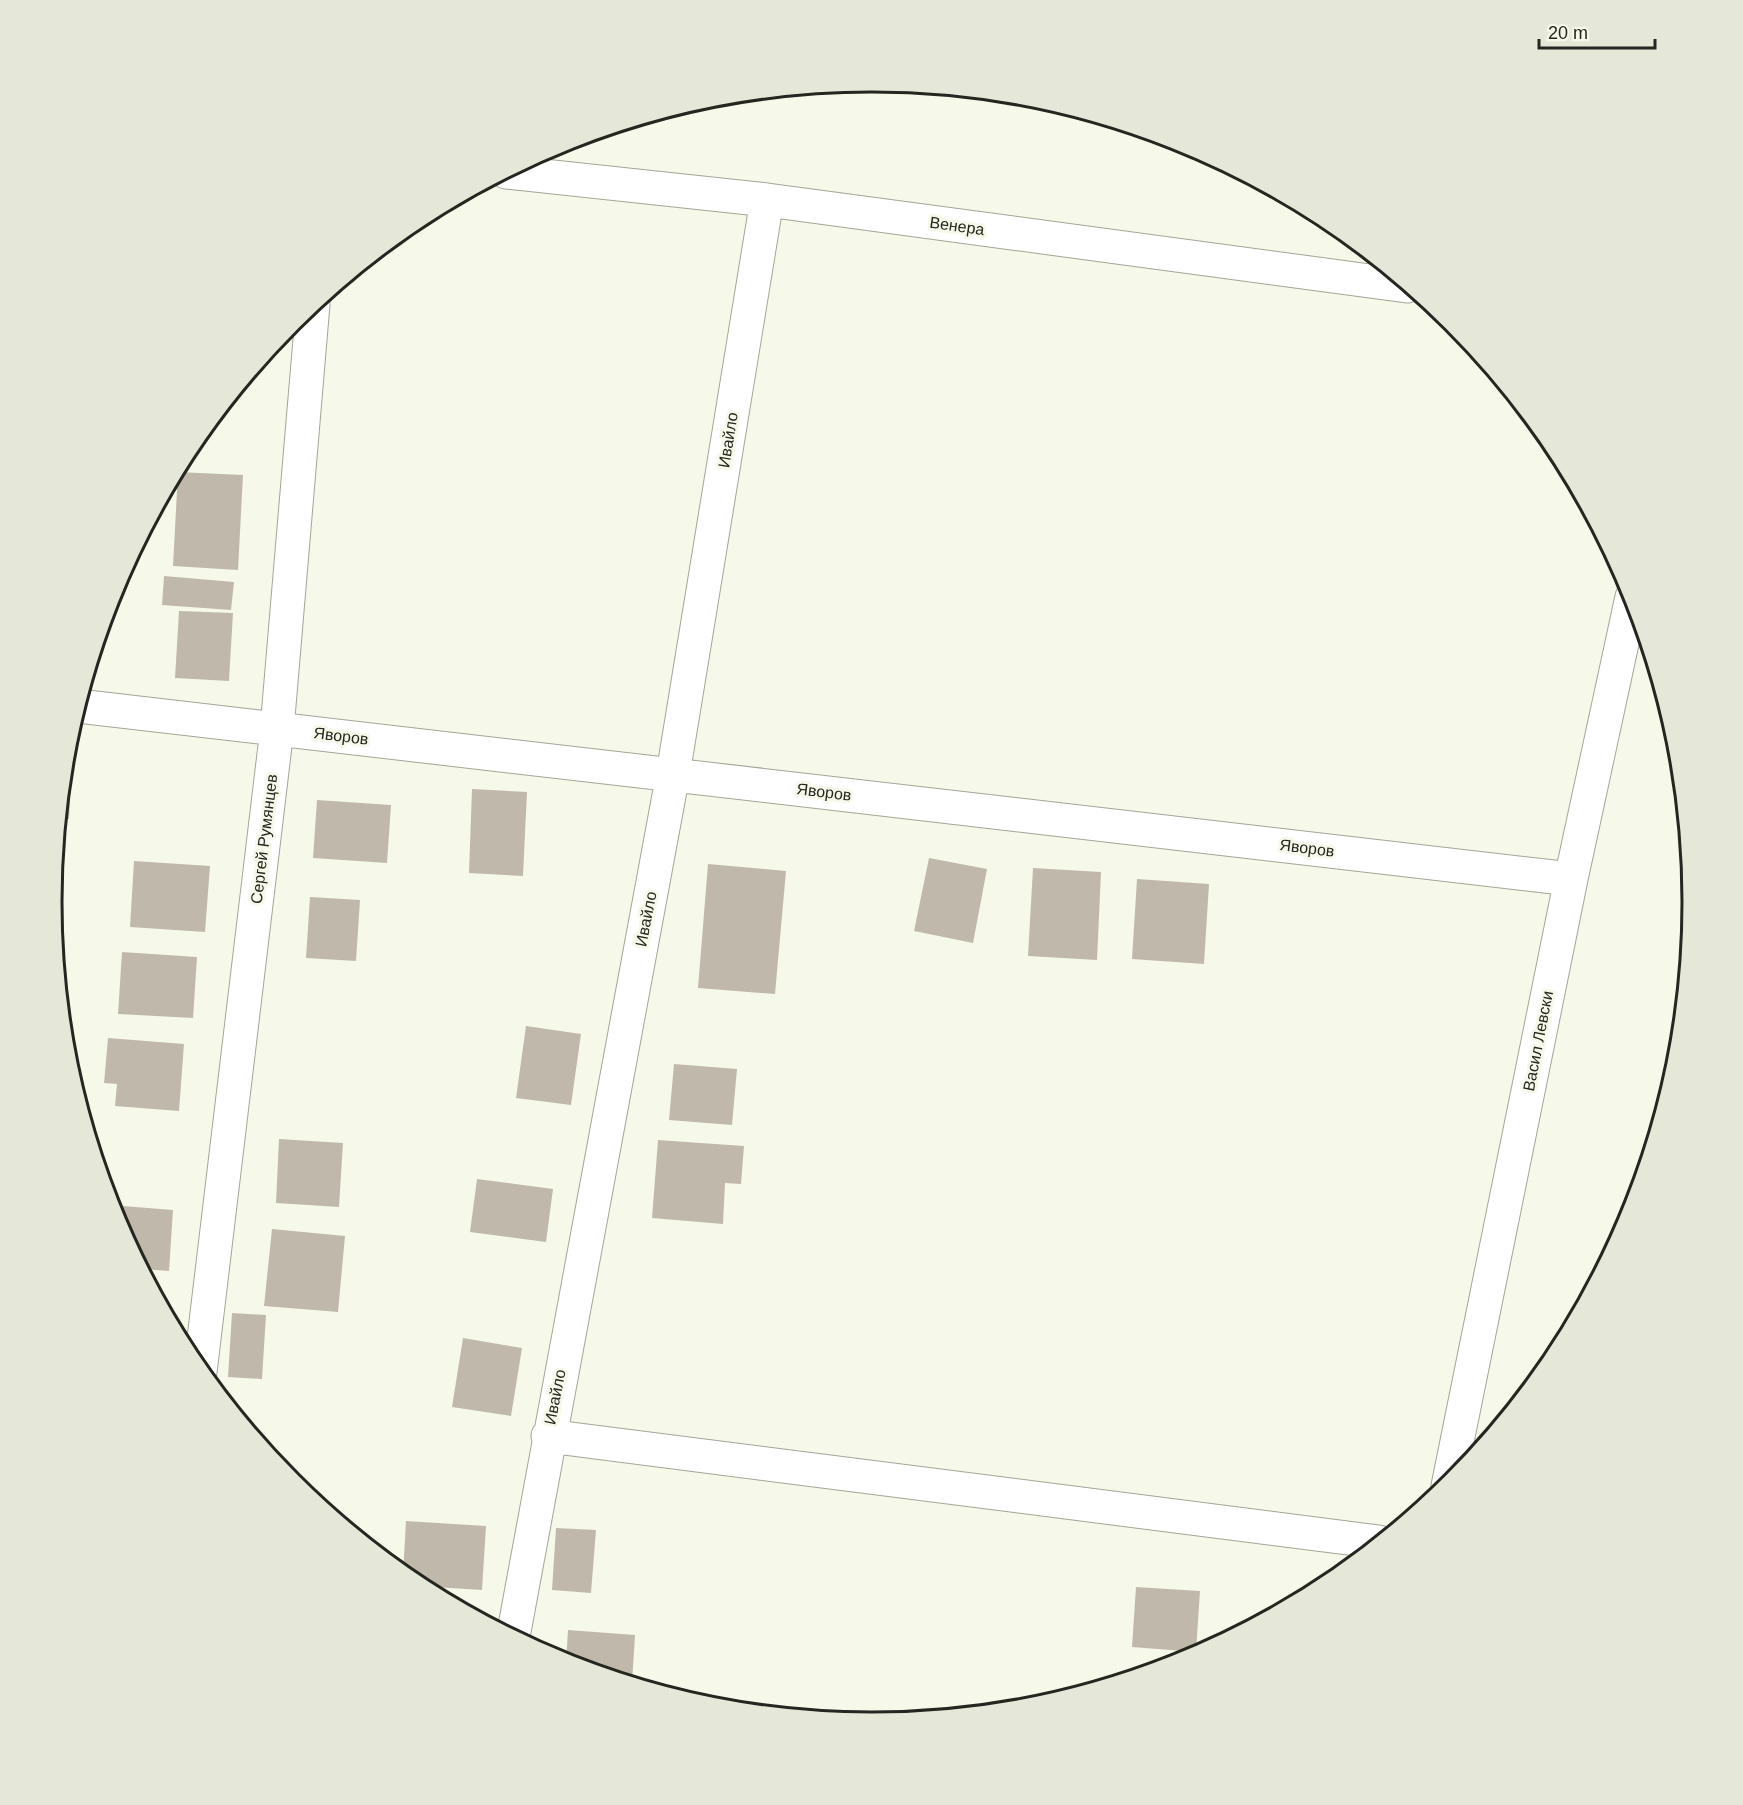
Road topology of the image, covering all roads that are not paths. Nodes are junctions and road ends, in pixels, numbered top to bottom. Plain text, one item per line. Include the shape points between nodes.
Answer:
1 (519, 173) edge
2 (767, 200) junction
3 (1394, 284) edge
4 (312, 318) edge
5 (1628, 614) edge
6 (86, 707) edge
7 (278, 729) junction
8 (673, 774) junction
9 (1570, 879) junction
10 (202, 1358) edge
11 (548, 1436) junction
12 (1452, 1467) edge
13 (1370, 1541) edge
14 (514, 1630) edge

1 - 2 street, Венера
2 - 3 street, Венера
2 - 8 street, Ивайло
4 - 7 street, Сергей Румянцев
5 - 9 street, Васил Левски
6 - 7 street, Яворов
7 - 8 street, Яворов
7 - 10 street, Сергей Румянцев
8 - 9 street, Яворов
8 - 11 street, Ивайло
9 - 12 street, Васил Левски
11 - 13 street
11 - 14 street, Ивайло

